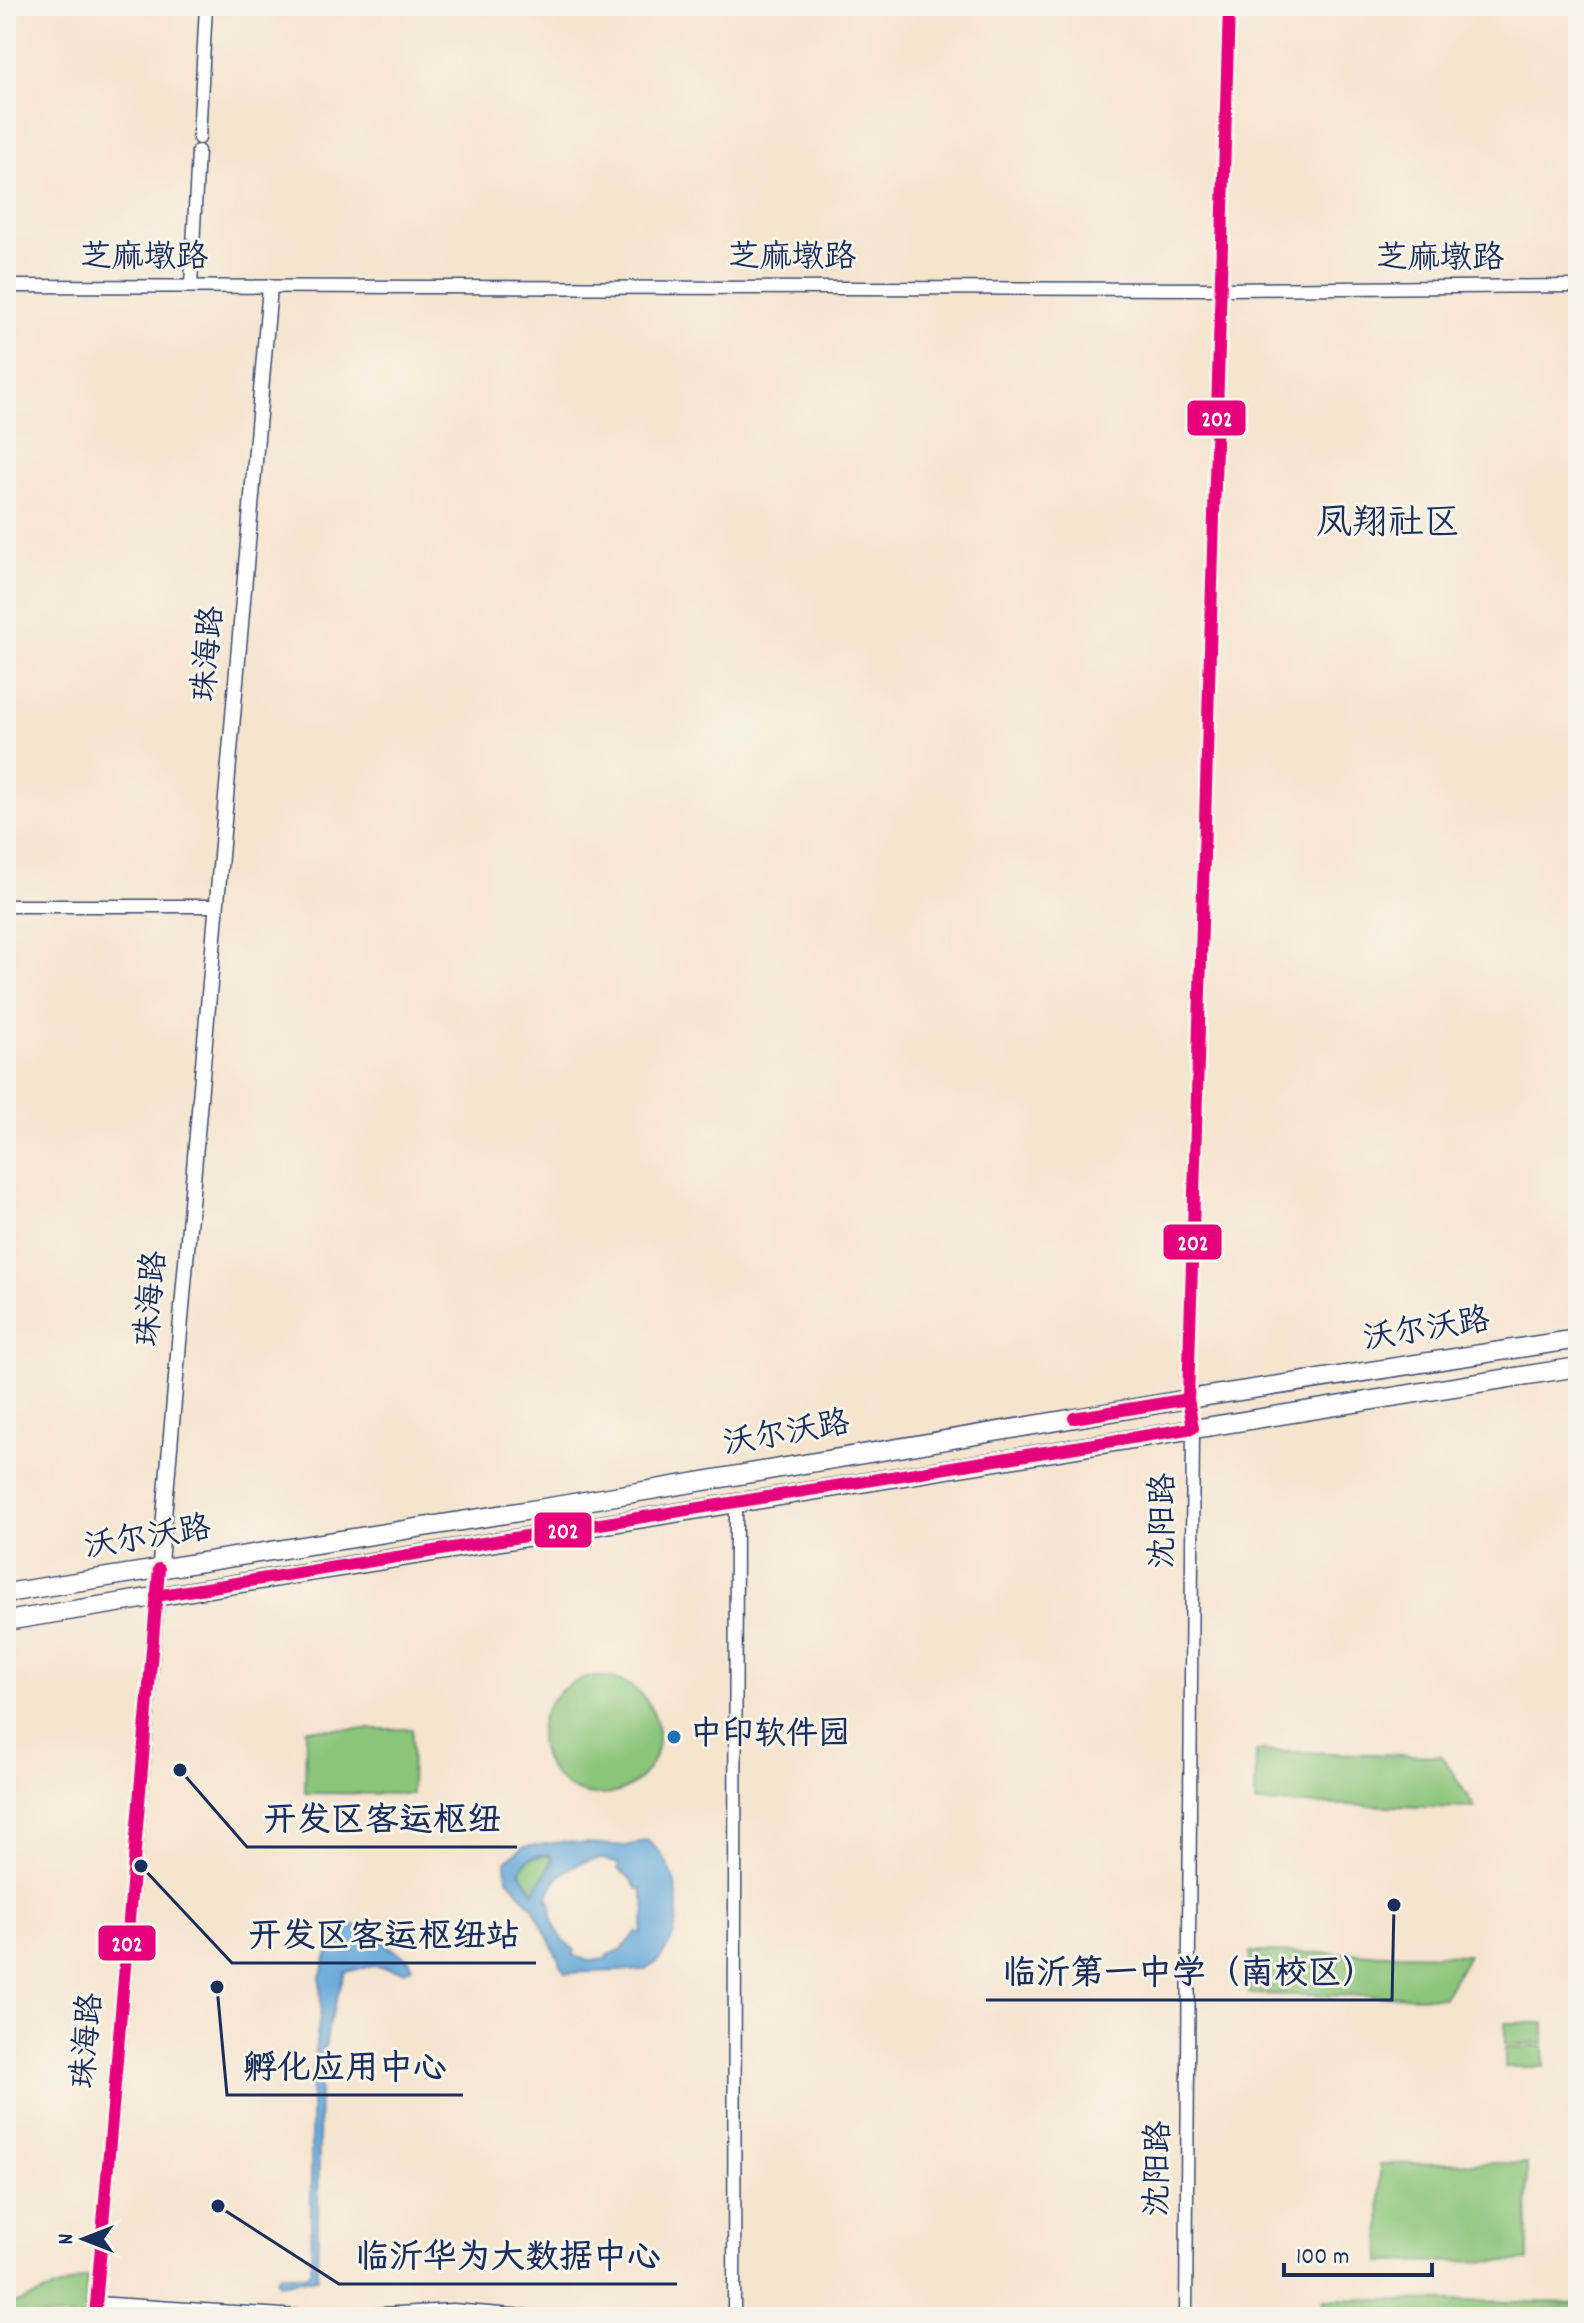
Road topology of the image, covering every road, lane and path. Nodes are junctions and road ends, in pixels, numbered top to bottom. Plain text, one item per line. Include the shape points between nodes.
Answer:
1 (206, 6) edge
2 (1229, 6) edge
3 (191, 285) junction
4 (6, 286) edge
5 (1578, 286) edge
6 (270, 287) junction
7 (1221, 289) junction
8 (6, 906) edge
9 (217, 906) junction
10 (1578, 1339) edge
11 (1578, 1367) edge
12 (1188, 1399) junction
13 (1193, 1428) junction
14 (736, 1502) junction
15 (159, 1568) junction
16 (6, 1593) edge
17 (156, 1596) junction
18 (6, 1621) edge
19 (96, 2310) edge
20 (313, 2317) edge
21 (326, 2317) edge
22 (537, 2317) edge
23 (707, 2317) edge
24 (734, 2317) edge
25 (744, 2317) edge
26 (1186, 2317) edge

1 - 3 street
2 - 7 street, 沈阳路
3 - 4 street, 芝麻墩路
3 - 6 street, 芝麻墩路
5 - 7 street, 芝麻墩路
6 - 7 street, 芝麻墩路
6 - 9 main road, 珠海路
7 - 12 street, 沈阳路
8 - 9 street
9 - 15 main road, 珠海路
10 - 12 highway, 沃尔沃路
11 - 13 highway, 沃尔沃路
12 - 13 street, 沈阳路
12 - 15 highway, 沃尔沃路
13 - 14 highway, 沃尔沃路
13 - 26 street, 沈阳路
14 - 17 highway, 沃尔沃路
14 - 24 street
15 - 16 highway, 沃尔沃路
15 - 17 main road, 珠海路
17 - 18 highway, 沃尔沃路
17 - 19 main road, 珠海路
19 - 20 street
21 - 22 street via 453,2310
23 - 24 street
24 - 25 street

